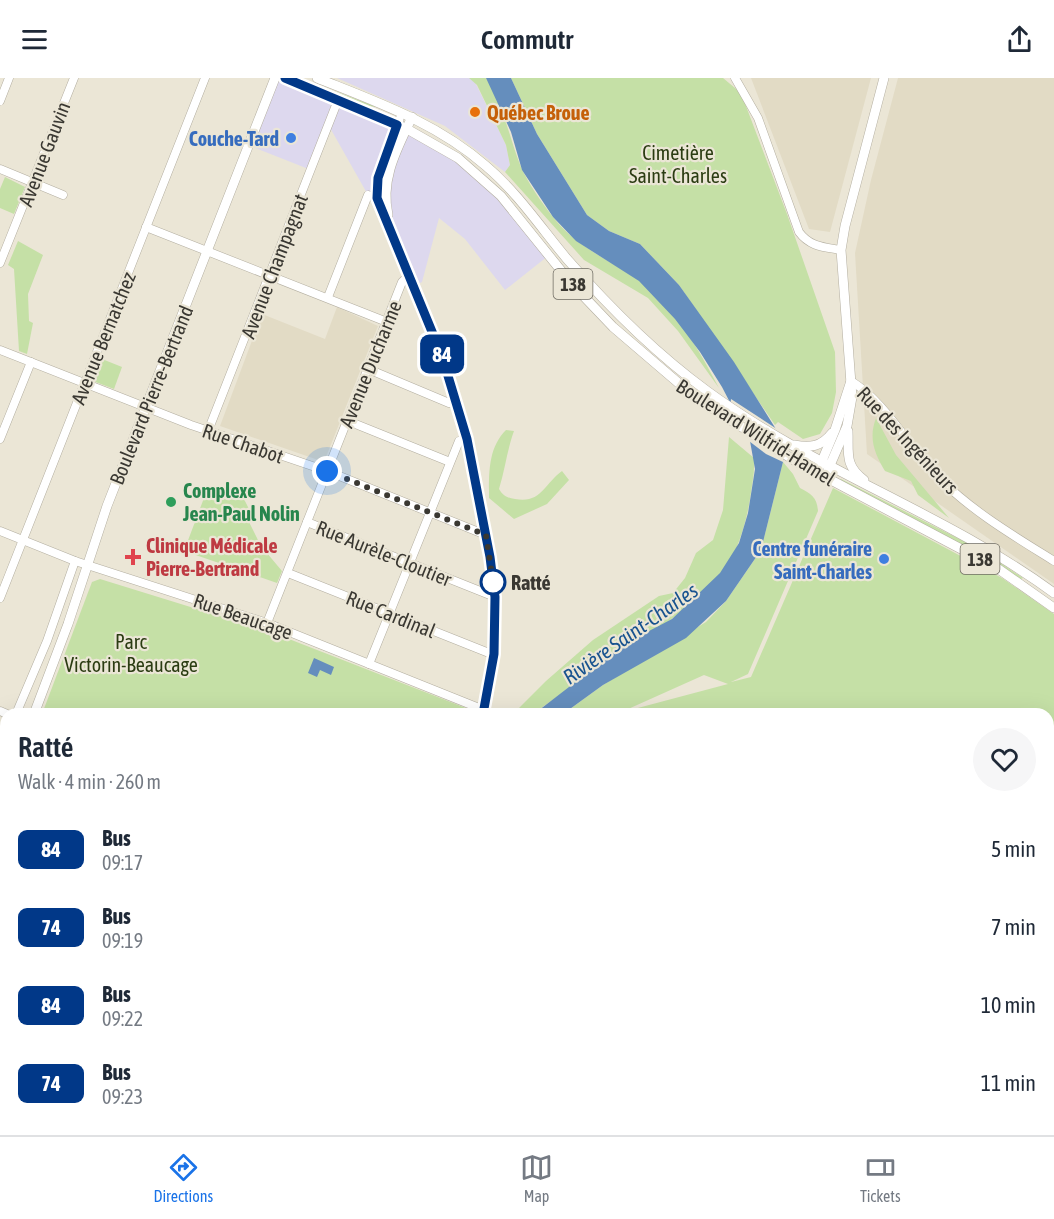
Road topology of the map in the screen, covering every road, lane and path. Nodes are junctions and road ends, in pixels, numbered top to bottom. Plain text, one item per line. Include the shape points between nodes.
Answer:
1 (9, 78) edge
2 (74, 78) edge
3 (206, 78) edge
4 (275, 78) edge
5 (285, 78) edge
6 (317, 78) edge
7 (735, 78) edge
8 (884, 78) edge
9 (338, 100) junction
10 (0, 101) edge
11 (402, 112) junction
12 (412, 117) junction
13 (397, 125) junction
14 (407, 129) junction
15 (0, 169) edge
16 (33, 182) junction
17 (63, 195) dead end
18 (368, 195) dead end
19 (146, 227) junction
20 (393, 235) junction
21 (208, 250) junction
22 (841, 250) junction
23 (0, 263) edge
24 (271, 274) junction
25 (409, 275) junction
26 (328, 297) junction
27 (387, 322) junction
28 (0, 350) edge
29 (31, 362) junction
30 (368, 369) junction
31 (851, 381) junction
32 (85, 384) junction
33 (458, 404) junction
34 (146, 407) junction
35 (348, 420) junction
36 (842, 425) junction
37 (208, 431) junction
38 (467, 439) junction
39 (0, 440) edge
40 (786, 444) junction
41 (450, 462) junction
42 (826, 465) junction
43 (327, 471) junction
44 (820, 475) junction
45 (881, 493) junction
46 (430, 513) junction
47 (308, 522) junction
48 (0, 531) edge
49 (486, 535) junction
50 (23, 540) junction
51 (75, 561) junction
52 (1054, 561) edge
53 (409, 563) junction
54 (88, 565) junction
55 (288, 573) junction
56 (1054, 593) edge
57 (495, 597) junction
58 (0, 598) edge
59 (1054, 608) edge
60 (389, 614) junction
61 (267, 623) junction
62 (494, 654) junction
63 (369, 664) junction
64 (19, 708) edge
65 (36, 708) edge
66 (474, 708) edge
67 (484, 708) edge

1 - 10 street
2 - 16 street, Avenue Gauvin
3 - 19 street, Avenue Bernatchez
4 - 21 main road, Boulevard Pierre-Bertrand
5 - 9 main road, Boulevard Wilfrid-Hamel / 138
6 - 11 main road, Boulevard Wilfrid-Hamel / 138
7 - 22 street via 758,118 799,232 814,245
8 - 22 main road
9 - 13 main road, Boulevard Wilfrid-Hamel / 138
9 - 24 street, Avenue Champagnat
11 - 12 main road, Boulevard Wilfrid-Hamel / 138
11 - 13 main road
12 - 14 main road
12 - 40 main road, Boulevard Wilfrid-Hamel / 138 via 456,142 487,166 621,318 689,377
13 - 14 main road, Boulevard Wilfrid-Hamel / 138
13 - 20 main road via 377,189 380,208
14 - 20 main road via 386,186
14 - 44 main road, Boulevard Wilfrid-Hamel / 138 via 439,146 501,196 571,283 613,327 676,382 729,420
15 - 16 street
16 - 17 street
16 - 23 street, Avenue Gauvin
18 - 26 street
19 - 21 street
19 - 32 street, Avenue Bernatchez
20 - 25 main road
21 - 24 street
21 - 34 main road, Boulevard Pierre-Bertrand
22 - 31 main road
24 - 26 street
24 - 37 street, Avenue Champagnat
25 - 27 street, Avenue Ducharme via 402,282
25 - 33 main road via 440,348
26 - 27 street
27 - 30 street, Avenue Ducharme
28 - 29 street, Rue Chabot
29 - 32 street, Rue Chabot
29 - 39 street
30 - 33 street
30 - 35 street, Avenue Ducharme
31 - 36 main road via 852,397
31 - 52 street, Rue des Ingénieurs via 870,394 939,479 972,508
32 - 34 street, Rue Chabot
32 - 50 street, Avenue Bernatchez
33 - 38 main road
34 - 37 street, Rue Chabot
34 - 54 main road, Boulevard Pierre-Bertrand
35 - 41 street
35 - 43 street, Avenue Ducharme
36 - 40 main road via 815,447
36 - 42 main road
36 - 45 main road via 850,467
37 - 43 street, Rue Chabot
38 - 41 street via 459,441
38 - 49 main road
40 - 42 main road, Boulevard Wilfrid-Hamel / 138
41 - 46 street
42 - 44 main road
42 - 45 main road, Boulevard Wilfrid-Hamel / 138
43 - 46 street, Rue Chabot
43 - 47 street, Avenue Ducharme
44 - 59 main road, Boulevard Wilfrid-Hamel / 138 via 997,568
45 - 56 main road, Boulevard Wilfrid-Hamel / 138 via 985,548
46 - 49 street, Rue Chabot
46 - 53 street
47 - 53 street, Rue Aurèle-Cloutier
47 - 55 street, Avenue Ducharme
48 - 50 street, Rue Beaucage
49 - 57 main road
50 - 51 street, Rue Beaucage
50 - 58 street, Avenue Bernatchez
51 - 54 street, Rue Beaucage
51 - 64 street
53 - 57 street, Rue Aurèle-Cloutier
53 - 60 street
54 - 61 street, Rue Beaucage
54 - 65 main road, Boulevard Pierre-Bertrand
55 - 60 street, Rue Cardinal
55 - 61 street, Avenue Ducharme
57 - 62 main road
60 - 62 street, Rue Cardinal
60 - 63 street
61 - 63 street, Rue Beaucage
62 - 67 main road
63 - 66 street, Rue Beaucage

